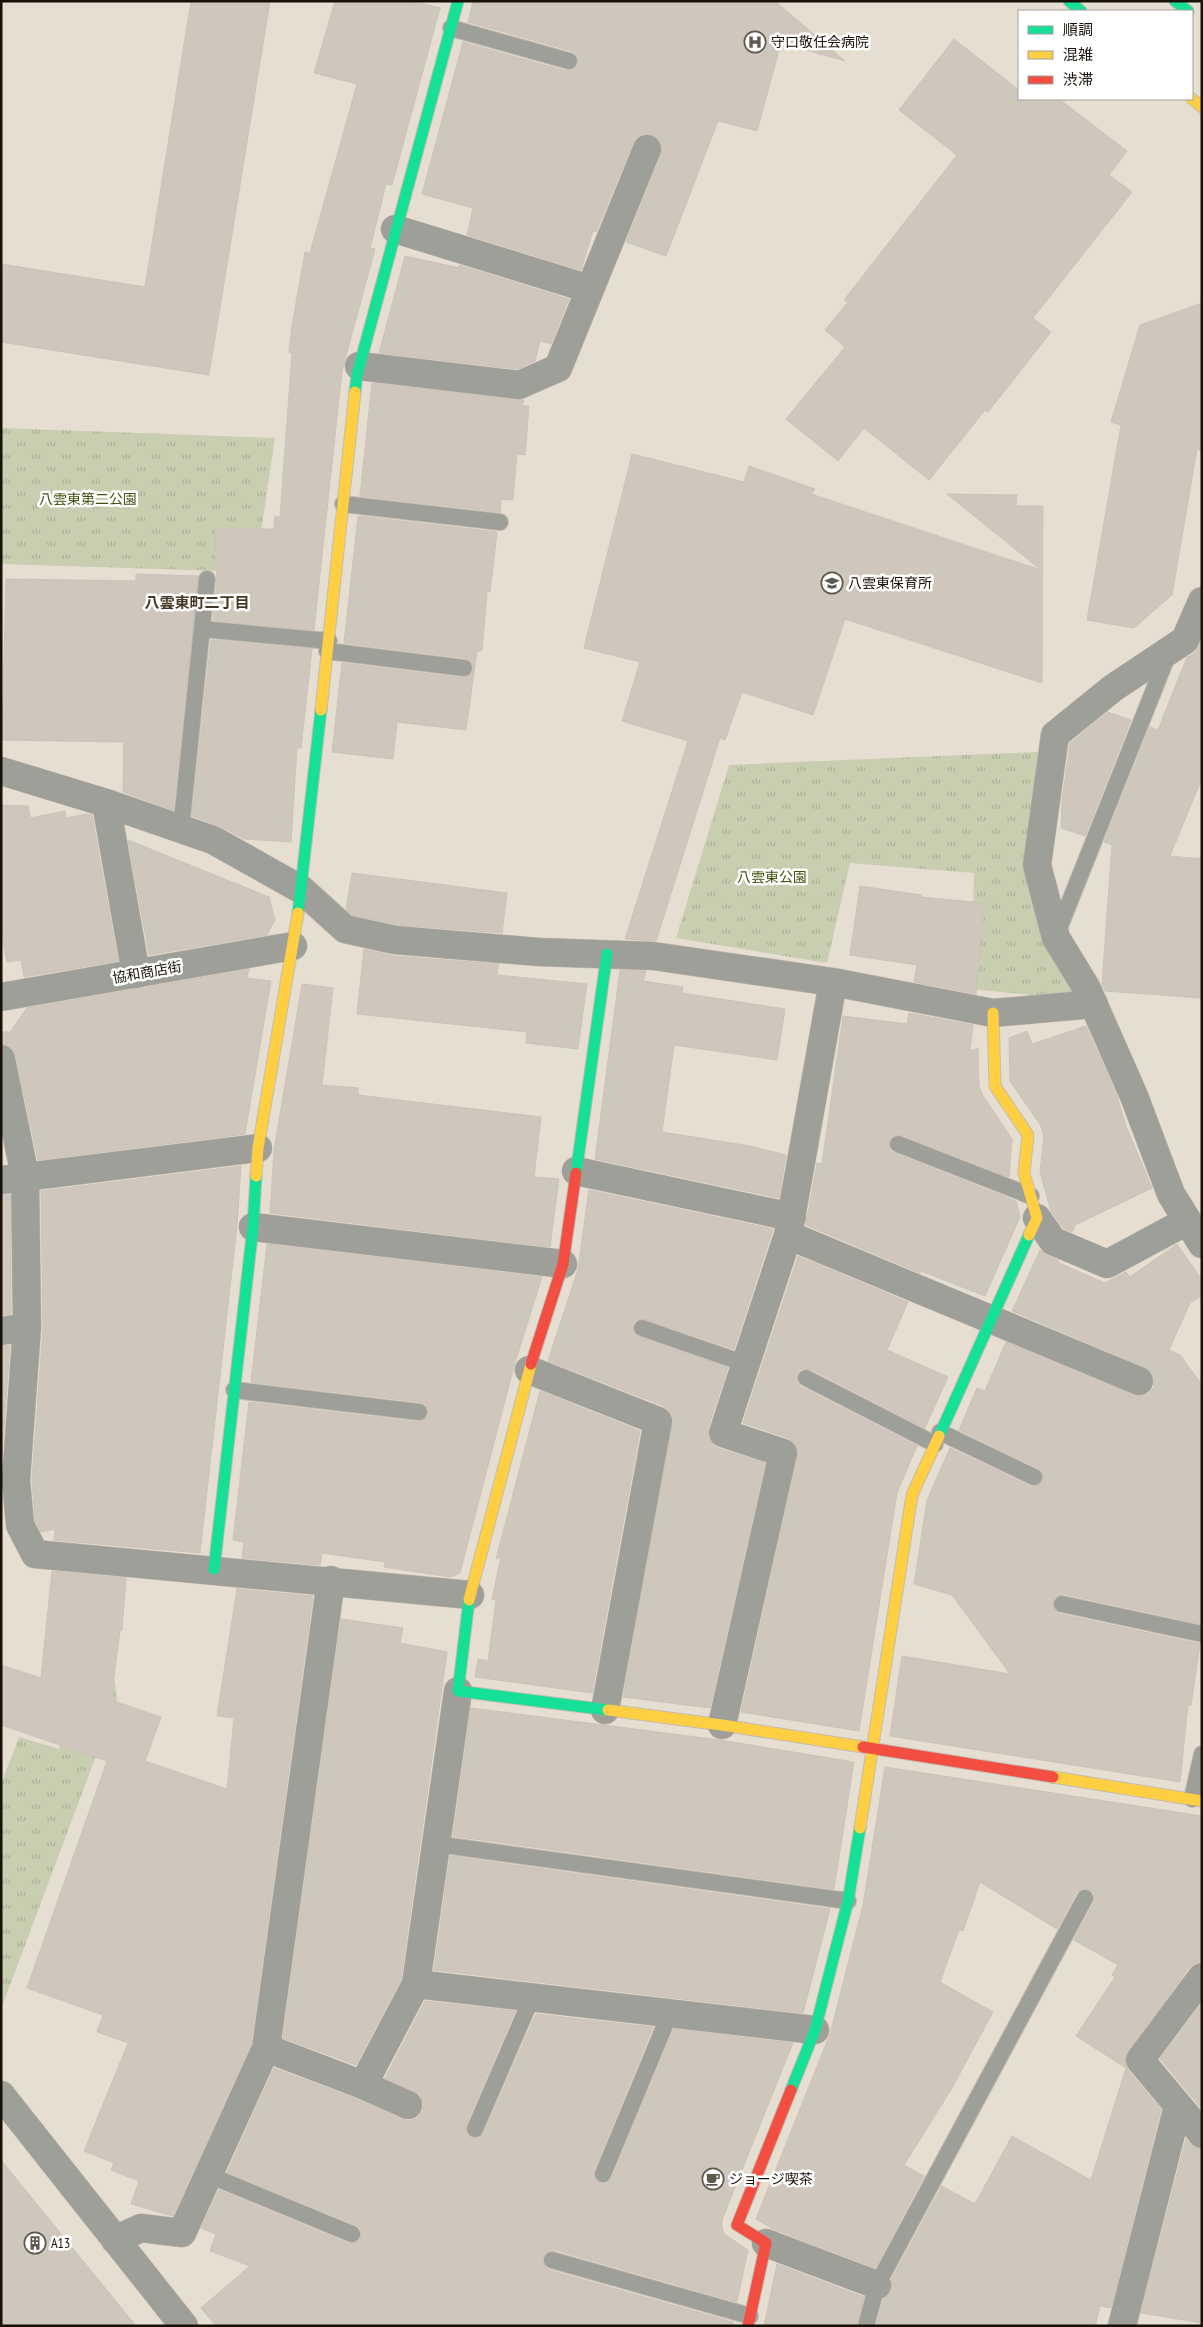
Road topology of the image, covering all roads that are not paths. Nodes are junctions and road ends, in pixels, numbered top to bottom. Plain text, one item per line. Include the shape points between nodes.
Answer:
1 (458, 1) edge
2 (1069, 1) edge
3 (1175, 1) edge
4 (1080, 10) edge
5 (1186, 10) edge
6 (451, 28) junction
7 (569, 61) dead end
8 (647, 149) dead end
9 (395, 229) junction
10 (590, 289) junction
11 (359, 366) junction
12 (343, 504) junction
13 (500, 522) dead end
14 (207, 579) dead end
15 (1202, 601) edge
16 (202, 629) junction
17 (328, 646) junction
18 (1170, 650) junction
19 (464, 668) dead end
20 (1, 771) edge
21 (106, 803) junction
22 (181, 829) junction
23 (302, 890) junction
24 (1056, 938) junction
25 (293, 946) junction
26 (607, 954) junction
27 (136, 974) junction
28 (833, 982) junction
29 (1, 997) edge
30 (1094, 1004) junction
31 (993, 1013) junction
32 (1, 1059) edge
33 (898, 1144) dead end
34 (258, 1148) junction
35 (576, 1171) junction
36 (13, 1178) edge
37 (1034, 1207) junction
38 (1187, 1220) junction
39 (790, 1226) junction
40 (252, 1228) junction
41 (1202, 1244) edge
42 (563, 1264) junction
43 (992, 1318) junction
44 (642, 1328) dead end
45 (14, 1329) edge
46 (746, 1364) junction
47 (529, 1370) junction
48 (806, 1378) dead end
49 (1139, 1381) dead end
50 (234, 1390) junction
51 (420, 1412) dead end
52 (938, 1438) junction
53 (1034, 1477) dead end
54 (9, 1482) edge
55 (214, 1569) junction
56 (331, 1580) junction
57 (470, 1595) junction
58 (1062, 1604) dead end
59 (1202, 1634) edge
60 (458, 1692) junction
61 (605, 1710) junction
62 (722, 1725) junction
63 (872, 1749) junction
64 (1202, 1754) edge
65 (1197, 1800) edge
66 (436, 1844) junction
67 (1085, 1898) dead end
68 (848, 1901) junction
69 (1202, 1977) edge
70 (416, 1984) junction
71 (532, 1997) junction
72 (670, 2013) junction
73 (815, 2030) junction
74 (266, 2048) junction
75 (363, 2085) junction
76 (1, 2096) edge
77 (408, 2105) dead end
78 (1178, 2106) junction
79 (475, 2129) dead end
80 (1202, 2134) edge
81 (603, 2174) dead end
82 (209, 2175) junction
83 (352, 2234) dead end
84 (115, 2240) junction
85 (766, 2243) junction
86 (552, 2260) dead end
87 (877, 2285) junction
88 (749, 2321) edge
89 (184, 2326) edge
90 (866, 2326) edge
91 (1122, 2326) edge

1 - 6 main road
2 - 4 main road
3 - 5 main road
6 - 7 lane
6 - 9 main road
8 - 10 street
9 - 10 street
9 - 11 main road
10 - 11 street via 558,368 519,385
11 - 12 main road
12 - 13 lane
12 - 17 main road
14 - 16 lane
15 - 18 street via 1185,640
16 - 17 lane
16 - 22 lane
17 - 19 lane
17 - 23 main road
18 - 24 lane
18 - 24 street via 1113,688 1055,735 1037,864
20 - 21 street
21 - 22 street
21 - 27 street
22 - 23 street via 213,840
23 - 25 main road
23 - 26 street via 345,929 395,940
24 - 30 street
25 - 27 street, 協和商店街
25 - 34 main road
26 - 28 street via 653,956
26 - 35 main road
27 - 29 street, 協和商店街
28 - 31 street
28 - 39 street
30 - 31 street
30 - 38 street via 1134,1096 1171,1194
31 - 37 main road via 995,1086 1028,1135 1024,1172
32 - 36 street
33 - 37 lane
34 - 36 street
34 - 40 main road
35 - 39 street
35 - 42 main road
36 - 45 street
37 - 38 street via 1053,1241 1107,1264
37 - 43 main road
38 - 41 street
39 - 43 street
39 - 46 street
40 - 42 street
40 - 50 main road
42 - 47 main road
43 - 49 street
43 - 52 main road
44 - 46 lane
45 - 54 street
46 - 62 street via 723,1433 783,1453
47 - 57 main road
47 - 61 street via 658,1421
48 - 52 lane
50 - 51 lane
50 - 55 main road
52 - 53 lane
52 - 63 main road via 912,1495
54 - 55 street via 20,1525 35,1554
55 - 56 street
56 - 57 street
56 - 74 street
57 - 60 main road
58 - 59 lane
60 - 61 main road
60 - 66 street
61 - 62 main road
62 - 63 main road
63 - 65 main road
63 - 68 main road
64 - 65 lane
66 - 68 lane
66 - 70 street
67 - 87 lane
68 - 73 main road
69 - 78 street via 1140,2060
70 - 71 street
70 - 75 street
71 - 72 street
71 - 79 lane
72 - 73 street
72 - 81 lane
73 - 85 main road via 737,2226
74 - 75 street
74 - 82 street
75 - 77 street
76 - 84 street
78 - 80 street
78 - 91 street
82 - 83 lane
82 - 84 street via 182,2233 140,2228
84 - 89 street
85 - 87 street
85 - 88 main road
86 - 88 lane
87 - 90 lane

